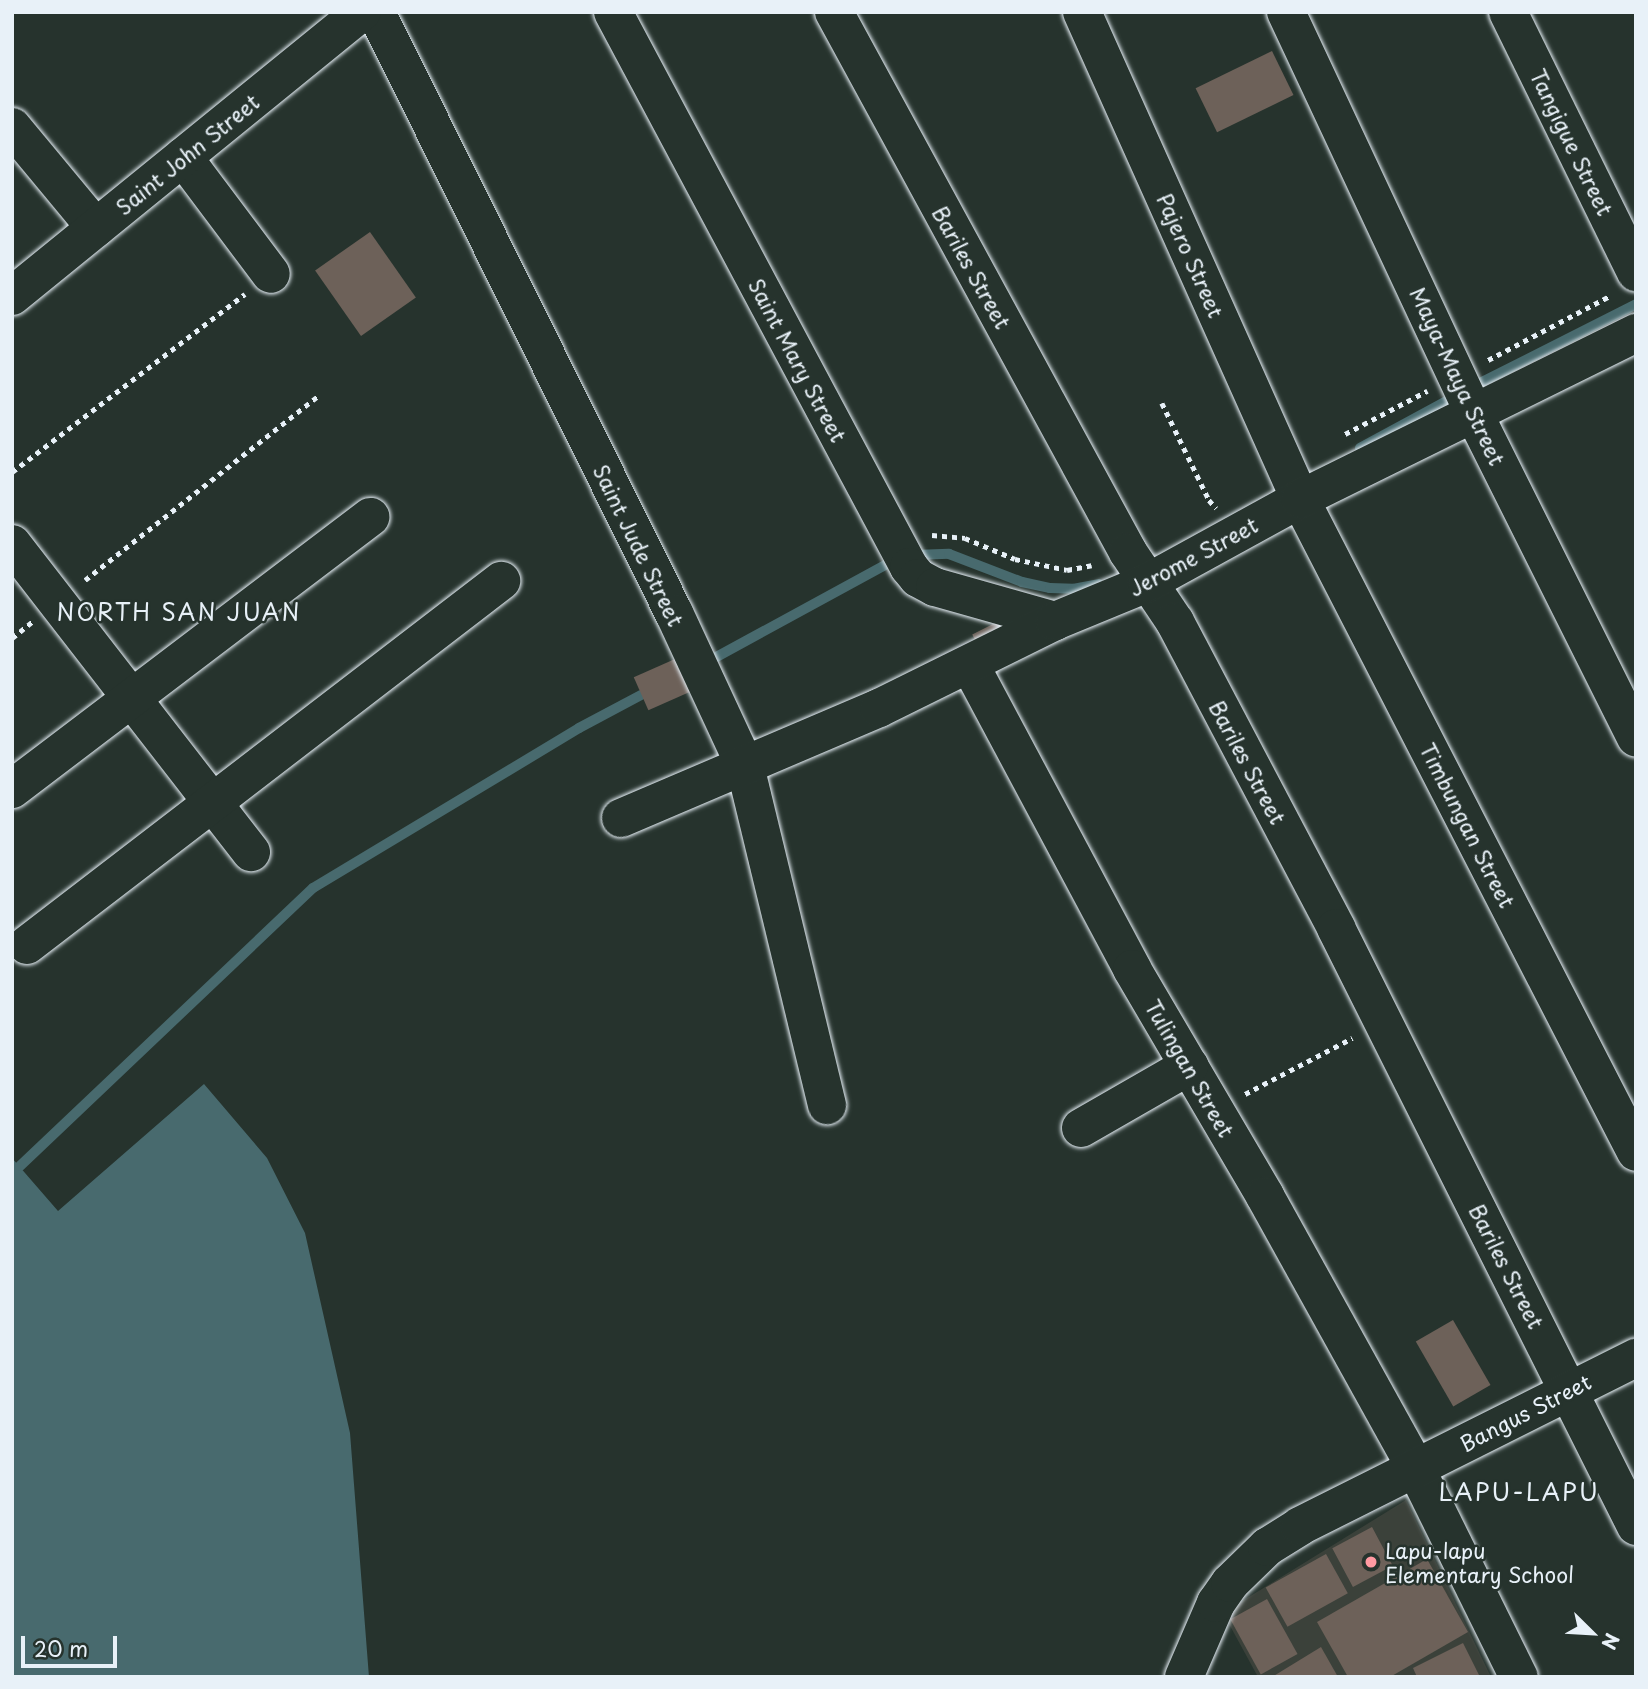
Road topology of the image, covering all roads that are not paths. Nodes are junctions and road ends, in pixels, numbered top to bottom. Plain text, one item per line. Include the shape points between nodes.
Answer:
1 (362, 12) edge
2 (376, 12) edge
3 (614, 12) edge
4 (834, 12) edge
5 (1082, 12) edge
6 (1286, 12) edge
7 (1508, 12) edge
8 (12, 128) edge
9 (183, 157) junction
10 (96, 228) junction
11 (1636, 272) edge
12 (271, 274) road end
13 (12, 296) edge
14 (1636, 333) edge
15 (1474, 412) junction
16 (1300, 499) junction
17 (370, 517) dead end
18 (12, 544) edge
19 (501, 581) dead end
20 (1147, 583) junction
21 (1055, 621) junction
22 (970, 665) junction
23 (131, 698) junction
24 (1636, 737) edge
25 (745, 766) junction
26 (12, 789) edge
27 (212, 802) junction
28 (621, 818) dead end
29 (251, 852) dead end
30 (27, 945) dead end
31 (1189, 1066) junction
32 (827, 1105) dead end
33 (1081, 1128) dead end
34 (1636, 1152) edge
35 (1636, 1358) edge
36 (1569, 1390) junction
37 (1415, 1467) junction
38 (1636, 1526) edge
39 (1184, 1677) edge
40 (1519, 1677) edge

1 - 9 street, Saint John Street
2 - 25 street, Saint Jude Street
3 - 21 street, Saint Mary Street via 909,567 935,587
4 - 20 street, Bariles Street
5 - 16 street, Pajero Street
6 - 15 street, Maya-Maya Street
7 - 11 street, Tangigue Street
8 - 10 street
9 - 10 street, Saint John Street
9 - 12 street
10 - 13 street, Saint John Street
14 - 15 street, Jerome Street
15 - 16 street, Jerome Street
15 - 24 street, Maya-Maya Street
16 - 20 street, Jerome Street
16 - 34 street, Timbungan Street
17 - 23 street
18 - 23 street
19 - 27 street
20 - 21 street, Jerome Street
20 - 36 street, Bariles Street via 1175,622
21 - 22 street, Jerome Street
22 - 25 street, Jerome Street
22 - 31 street, Tulingan Street via 1132,969
23 - 26 street
23 - 27 street
25 - 28 street, Jerome Street
25 - 32 street, Saint Jude Street
27 - 29 street
27 - 30 street
31 - 33 street
31 - 37 street, Tulingan Street
35 - 36 street, Bangus Street
36 - 37 street, Bangus Street
36 - 38 street, Bariles Street
37 - 39 street, Bangus Street via 1267,1547 1216,1603
37 - 40 street, Tulingan Street

